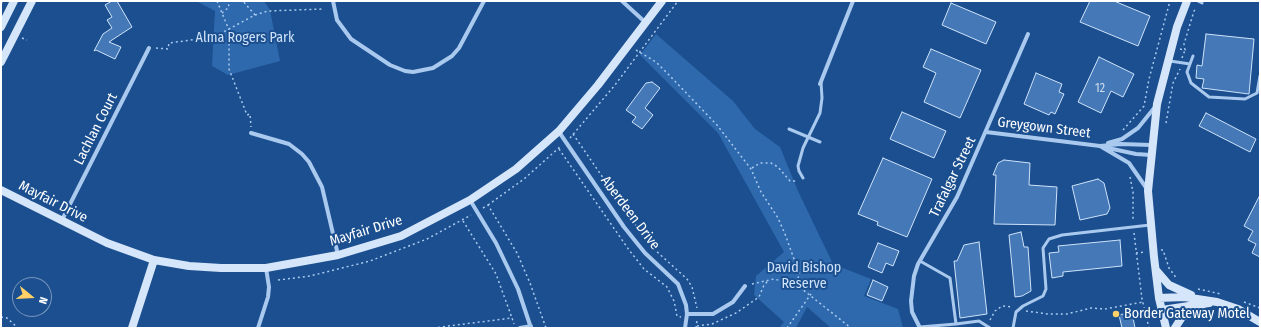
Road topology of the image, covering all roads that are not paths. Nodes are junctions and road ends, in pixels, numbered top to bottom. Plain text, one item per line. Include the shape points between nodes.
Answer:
1 (14, 1) edge
2 (32, 1) edge
3 (333, 1) edge
4 (484, 1) edge
5 (622, 1) edge
6 (662, 1) edge
7 (853, 1) edge
8 (1187, 1) edge
9 (646, 23) junction
10 (1, 26) edge
11 (1028, 34) dead end
12 (149, 48) road end
13 (1193, 56) dead end
14 (1168, 60) junction
15 (1, 62) edge
16 (1190, 64) junction
17 (1260, 76) edge
18 (820, 83) joint
19 (1157, 104) junction
20 (789, 128) dead end
21 (559, 131) junction
22 (986, 132) junction
23 (251, 133) road end
24 (808, 138) junction
25 (820, 142) dead end
26 (1151, 145) junction
27 (1100, 146) junction
28 (1151, 155) junction
29 (803, 178) dead end
30 (1, 190) edge
31 (1148, 191) junction
32 (470, 200) junction
33 (62, 220) junction
34 (1150, 225) junction
35 (338, 255) junction
36 (154, 260) junction
37 (920, 261) junction
38 (266, 268) junction
39 (1156, 270) junction
40 (744, 286) road end
41 (1160, 298) junction
42 (1217, 302) junction
43 (1162, 310) junction
44 (687, 316) junction
45 (1260, 322) edge
46 (956, 324) junction
47 (531, 327) edge
48 (132, 328) edge
49 (258, 328) edge
50 (520, 328) edge
51 (685, 328) edge
52 (920, 328) edge
53 (990, 328) edge
54 (1013, 328) edge
55 (1166, 328) edge
56 (1175, 328) edge

1 - 10 street
2 - 15 street
3 - 4 street via 337,20 351,39 390,65 405,72 413,72 433,68 452,56 459,48
5 - 9 street
6 - 9 street, Mayfair Drive
7 - 18 street
8 - 14 street
9 - 21 street, Mayfair Drive
11 - 22 street, Trafalgar Street
12 - 33 street, Lachlan Court
13 - 16 lane
14 - 16 lane
14 - 19 street
16 - 17 lane via 1187,72 1191,83 1209,97 1245,99 1256,93
18 - 24 lane via 821,108
19 - 26 street
19 - 27 street, Greygown Street via 1143,124 1122,139
20 - 24 lane
21 - 32 street, Mayfair Drive via 516,169
21 - 44 street, Aberdeen Drive via 628,232 645,253 678,284 684,296
22 - 27 street, Greygown Street
22 - 37 street, Trafalgar Street via 957,196
23 - 35 street via 289,144 309,162 322,188
24 - 25 lane
24 - 29 lane via 799,164
26 - 27 street, Greygown Street
26 - 28 street
27 - 28 street via 1128,153
27 - 31 street, Greygown Street via 1129,163
28 - 31 street
30 - 33 street, Mayfair Drive
31 - 34 street
32 - 35 street, Mayfair Drive via 401,236
32 - 47 street via 518,289
33 - 36 street, Mayfair Drive via 108,243
34 - 39 street
34 - 54 lane via 1062,235 1049,239 1043,248 1046,289 1043,296 1016,312
35 - 38 street, Mayfair Drive
36 - 38 street, Mayfair Drive via 195,267
36 - 48 street
37 - 46 lane via 950,278
37 - 52 street, Trafalgar Street via 911,287 912,312
38 - 49 street via 268,297
39 - 41 street
39 - 42 street via 1176,289
40 - 44 street via 733,302 722,310 713,314
41 - 42 street via 1184,297
41 - 43 street
42 - 43 street
42 - 45 street via 1238,309
42 - 56 street via 1186,314
43 - 55 street
44 - 51 street, Aberdeen Drive
46 - 52 lane
46 - 53 lane via 978,322
47 - 50 street

